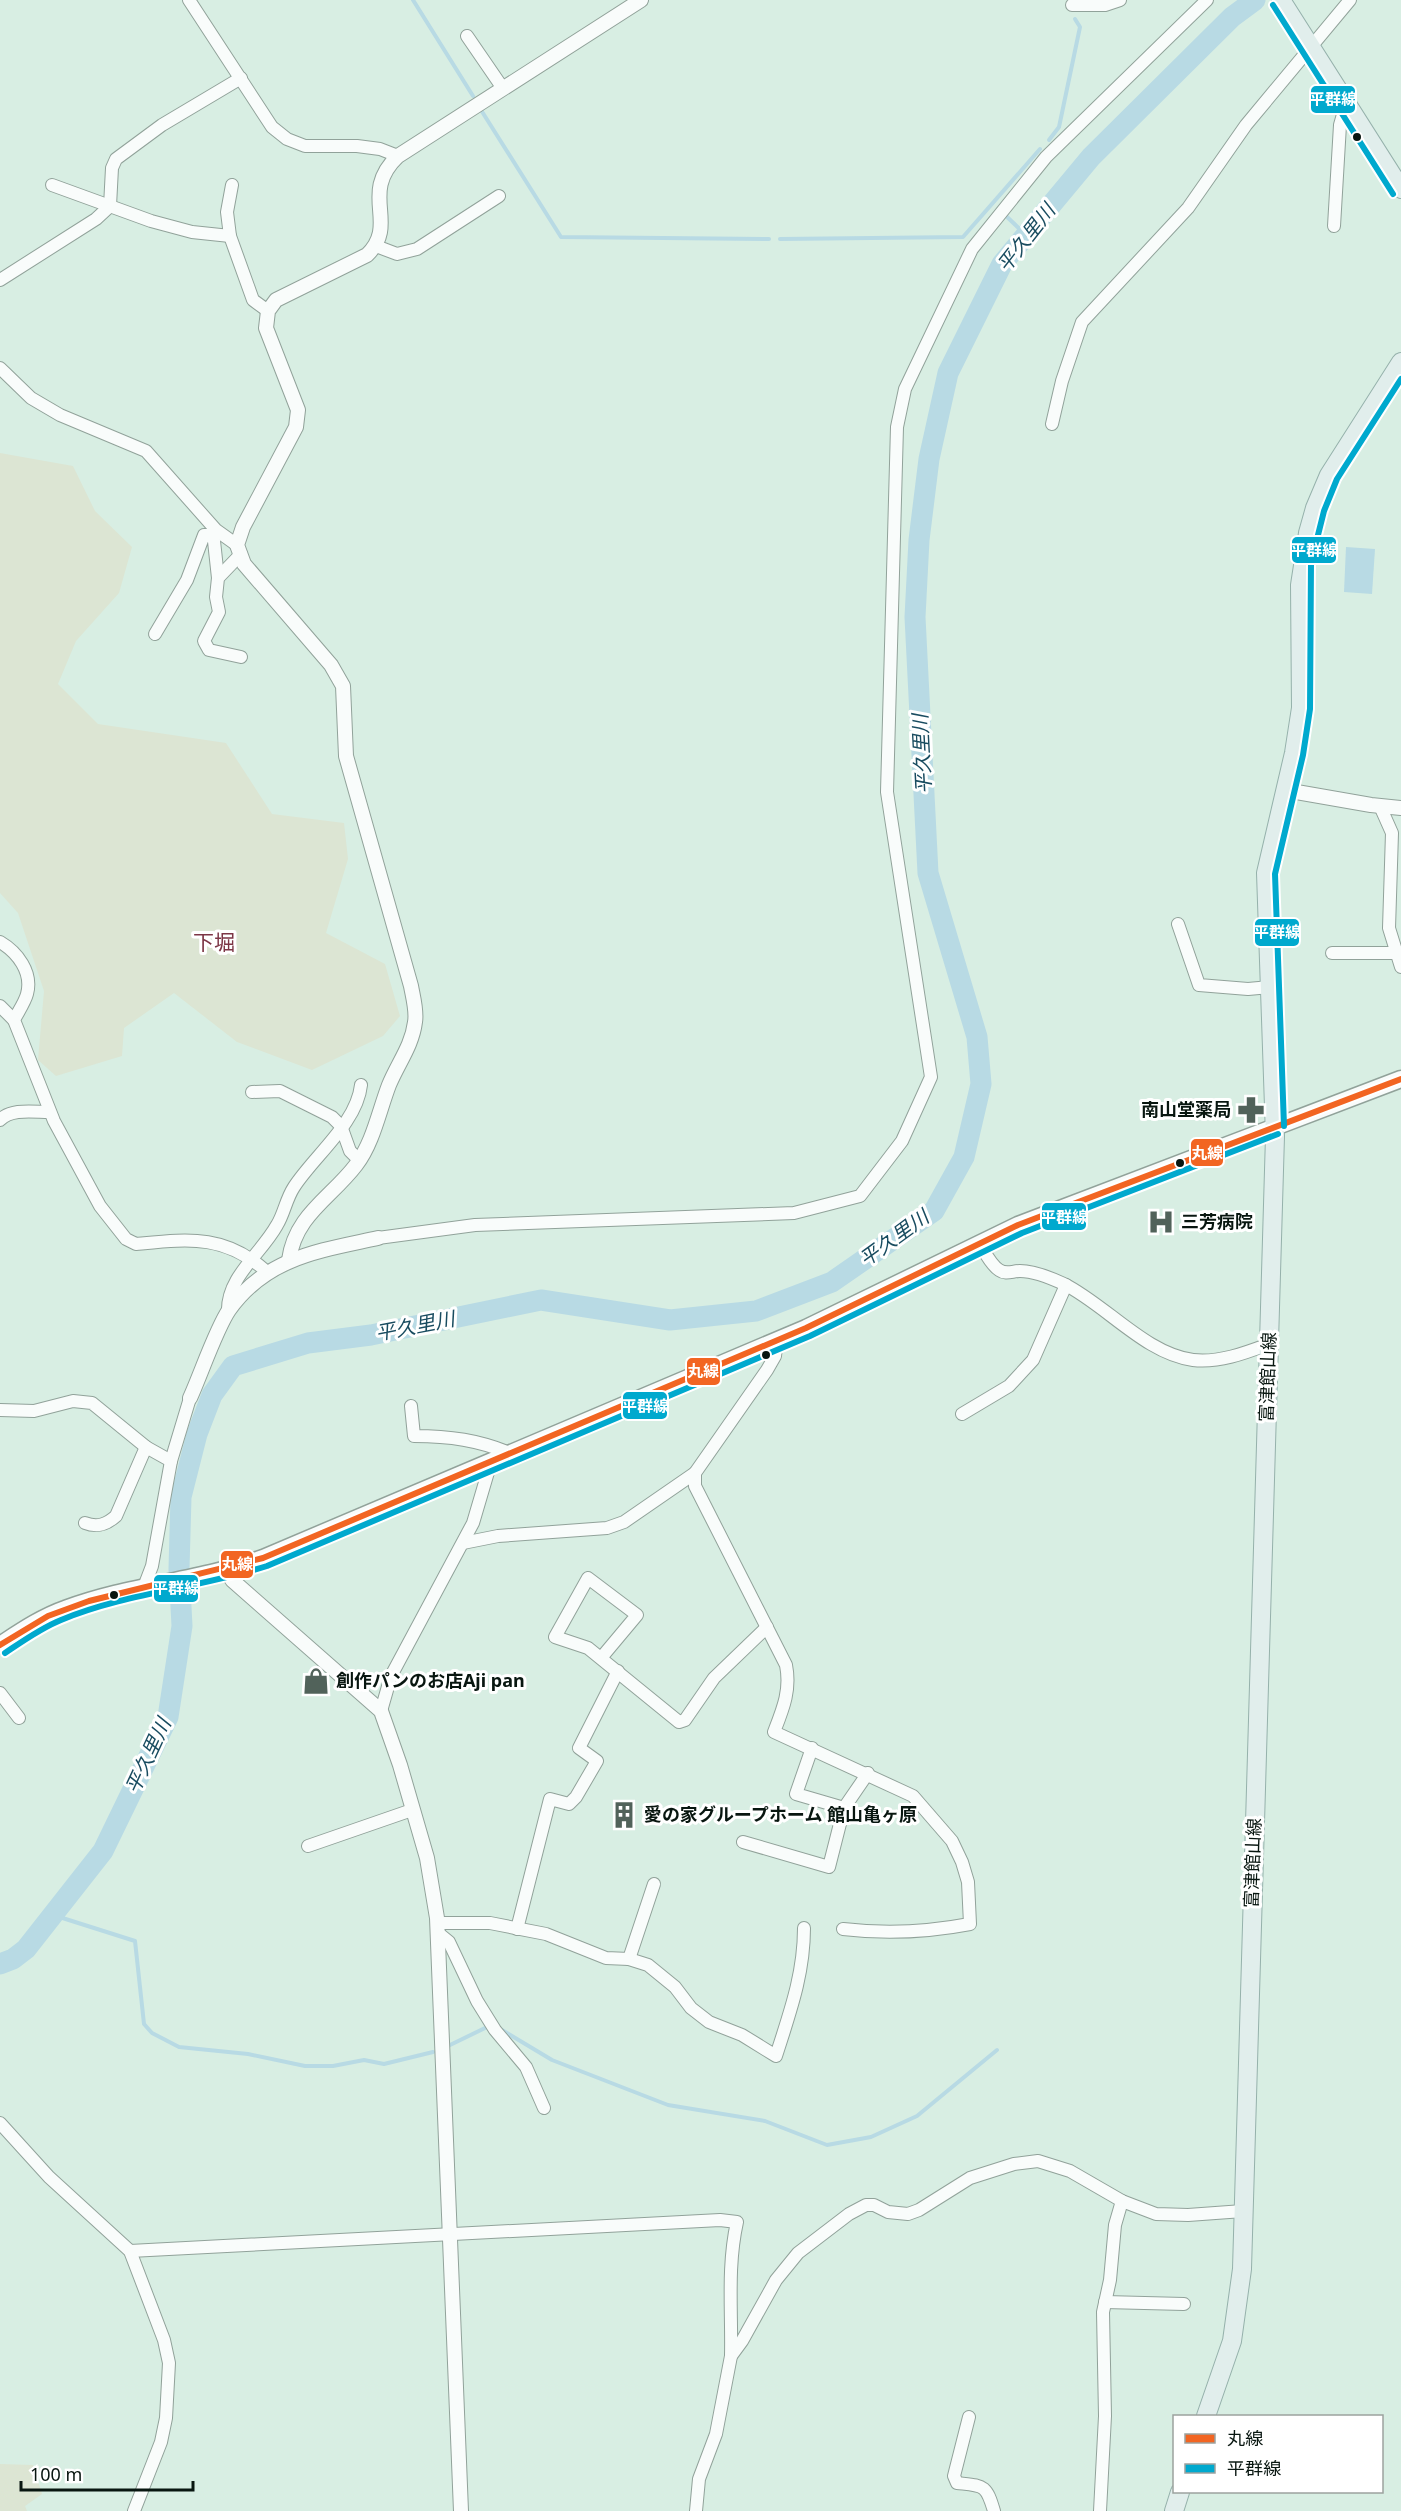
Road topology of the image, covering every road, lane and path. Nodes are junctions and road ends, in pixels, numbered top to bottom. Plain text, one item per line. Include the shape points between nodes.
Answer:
1 (189, 0) edge
2 (641, 0) edge
3 (1120, 0) edge
4 (1207, 0) edge
5 (1281, 0) edge
6 (1350, 0) edge
7 (625, 4) edge
8 (1072, 5) dead end
9 (467, 36) dead end
10 (1310, 45) junction
11 (241, 78) junction
12 (502, 87) junction
13 (1346, 104) junction
14 (398, 156) junction
15 (52, 185) dead end
16 (232, 185) dead end
17 (1401, 189) edge
18 (499, 196) dead end
19 (110, 206) junction
20 (1334, 226) dead end
21 (230, 236) junction
22 (376, 246) junction
23 (0, 280) edge
24 (268, 311) junction
25 (1401, 362) edge
26 (0, 368) edge
27 (1052, 424) dead end
28 (239, 550) junction
29 (218, 578) junction
30 (155, 634) dead end
31 (241, 657) dead end
32 (1285, 790) junction
33 (1380, 806) junction
34 (1401, 808) edge
35 (1396, 828) edge
36 (1395, 921) edge
37 (1178, 924) dead end
38 (0, 942) edge
39 (1332, 953) dead end
40 (1396, 953) junction
41 (1401, 967) edge
42 (1269, 987) junction
43 (0, 1006) edge
44 (14, 1020) junction
45 (1401, 1079) edge
46 (361, 1085) dead end
47 (252, 1092) dead end
48 (49, 1112) junction
49 (0, 1120) edge
50 (341, 1126) junction
51 (1275, 1126) junction
52 (359, 1160) junction
53 (378, 1238) joint
54 (980, 1244) junction
55 (253, 1259) junction
56 (289, 1260) junction
57 (267, 1272) junction
58 (1066, 1285) junction
59 (228, 1311) junction
60 (777, 1339) junction
61 (1269, 1344) junction
62 (190, 1398) joint
63 (411, 1406) dead end
64 (0, 1410) edge
65 (962, 1414) dead end
66 (146, 1447) junction
67 (512, 1454) junction
68 (171, 1461) junction
69 (491, 1462) junction
70 (695, 1473) junction
71 (85, 1523) dead end
72 (463, 1543) junction
73 (229, 1570) junction
74 (149, 1586) junction
75 (767, 1627) junction
76 (0, 1645) edge
77 (601, 1658) junction
78 (618, 1671) junction
79 (0, 1693) edge
80 (381, 1711) junction
81 (19, 1718) dead end
82 (812, 1748) junction
83 (868, 1773) junction
84 (844, 1808) junction
85 (412, 1810) junction
86 (743, 1842) dead end
87 (308, 1846) dead end
88 (654, 1884) dead end
89 (437, 1928) junction
90 (804, 1928) dead end
91 (517, 1929) junction
92 (843, 1929) dead end
93 (629, 1959) junction
94 (544, 2108) dead end
95 (0, 2123) edge
96 (1122, 2201) junction
97 (1243, 2211) junction
98 (448, 2233) junction
99 (130, 2250) junction
100 (1105, 2302) junction
101 (1184, 2304) dead end
102 (731, 2356) junction
103 (1206, 2415) edge
104 (969, 2417) dead end
105 (1180, 2493) edge
106 (134, 2511) edge
107 (461, 2511) edge
108 (696, 2511) edge
109 (994, 2511) edge
110 (1100, 2511) edge
111 (1174, 2511) edge

1 - 11 street
2 - 7 street
3 - 8 street via 1105,5
4 - 53 street via 1046,157 972,249 905,389 897,428 887,792 931,1077 902,1141 860,1196 794,1214 475,1225
5 - 10 main road
6 - 10 street
7 - 12 street
9 - 12 street
10 - 13 main road
10 - 27 street via 1246,125 1188,208 1082,322
11 - 14 street via 272,127 287,139 304,146 380,149
11 - 19 street via 162,125 116,159
12 - 14 street
13 - 17 main road
13 - 20 street via 1340,125
14 - 22 street via 379,182 381,237
15 - 19 street
16 - 21 street
18 - 22 street via 417,249 397,254
19 - 21 street via 192,232
19 - 23 street
21 - 24 street via 253,300
22 - 24 street via 367,255 276,300
24 - 28 street via 266,328 298,410 296,427 243,527
25 - 32 main road, 富津館山線 via 1329,475 1310,525 1300,585 1301,708
26 - 28 street via 31,398 60,415 146,451 216,530
28 - 29 street
28 - 52 street via 244,564 331,665 343,686 346,756 411,986 416,1019 411,1043
29 - 30 street via 214,541 211,535 204,535 187,580
29 - 31 street via 219,612 204,641 209,650
32 - 33 street
32 - 42 main road, 富津館山線 via 1266,873
33 - 34 street
33 - 35 street
35 - 36 street
36 - 40 street
37 - 42 street via 1199,985
38 - 44 street via 15,950 28,984 27,995
39 - 40 street
40 - 41 street
42 - 51 main road, 富津館山線
43 - 44 street
44 - 48 street
45 - 51 main road
46 - 50 street via 349,1118
47 - 50 street via 279,1091 332,1117
48 - 49 street via 16,1112
48 - 55 street via 100,1206 126,1239 136,1244 216,1242
50 - 52 street via 350,1151
50 - 55 street via 292,1189 277,1226
51 - 54 main road via 1059,1209
51 - 61 main road, 富津館山線
52 - 56 street via 298,1227
53 - 56 street
54 - 58 street via 998,1269 1046,1276
54 - 60 main road
55 - 57 street
55 - 59 street via 228,1295
56 - 57 street
57 - 59 street
58 - 61 street via 1162,1350 1192,1360 1240,1354
58 - 65 street via 1033,1359 1010,1386
59 - 62 street
60 - 67 main road
60 - 70 street via 775,1356
61 - 97 main road, 富津館山線
62 - 68 street
63 - 67 street via 414,1436 475,1441
64 - 66 street via 34,1411 73,1401 92,1403
66 - 68 street
66 - 71 street via 117,1516 107,1524
67 - 69 main road
68 - 74 street
69 - 72 street
69 - 73 main road
70 - 72 street via 624,1522 607,1528 498,1536
70 - 75 street via 695,1486
72 - 80 street via 391,1676
73 - 74 main road
73 - 80 street via 232,1580
74 - 76 main road via 63,1610
75 - 78 street via 714,1678 685,1720 679,1722
75 - 82 street via 790,1681 774,1732
77 - 77 street via 588,1648 555,1637 588,1578 637,1615
77 - 78 street
78 - 91 street via 579,1748 597,1761 569,1804 550,1799
79 - 81 street
80 - 85 street
82 - 83 street
82 - 84 street via 796,1794
83 - 84 street
83 - 92 street via 913,1796 952,1841 968,1882 970,1924 912,1931
84 - 86 street via 828,1867
85 - 87 street
85 - 89 street via 426,1858
88 - 93 street
89 - 91 street via 490,1923
89 - 94 street via 449,1942 495,2030 526,2067
89 - 98 street
90 - 93 street via 804,1960 776,2056 742,2035 709,2022 648,1965
91 - 93 street via 546,1934 606,1958
95 - 99 street via 49,2178
96 - 97 street via 1156,2214
96 - 100 street via 1115,2224
96 - 102 street via 1070,2171 1038,2162 1014,2164 970,2178 908,2214 866,2205 798,2253 776,2280
97 - 103 main road, 富津館山線 via 1238,2312
98 - 99 street
98 - 102 street via 737,2222 729,2267 733,2297
98 - 107 street
99 - 106 street via 169,2363 161,2442
100 - 101 street
100 - 110 street
102 - 108 street via 716,2434 699,2480
104 - 109 street via 954,2476 957,2482 981,2485 987,2490
105 - 111 main road

